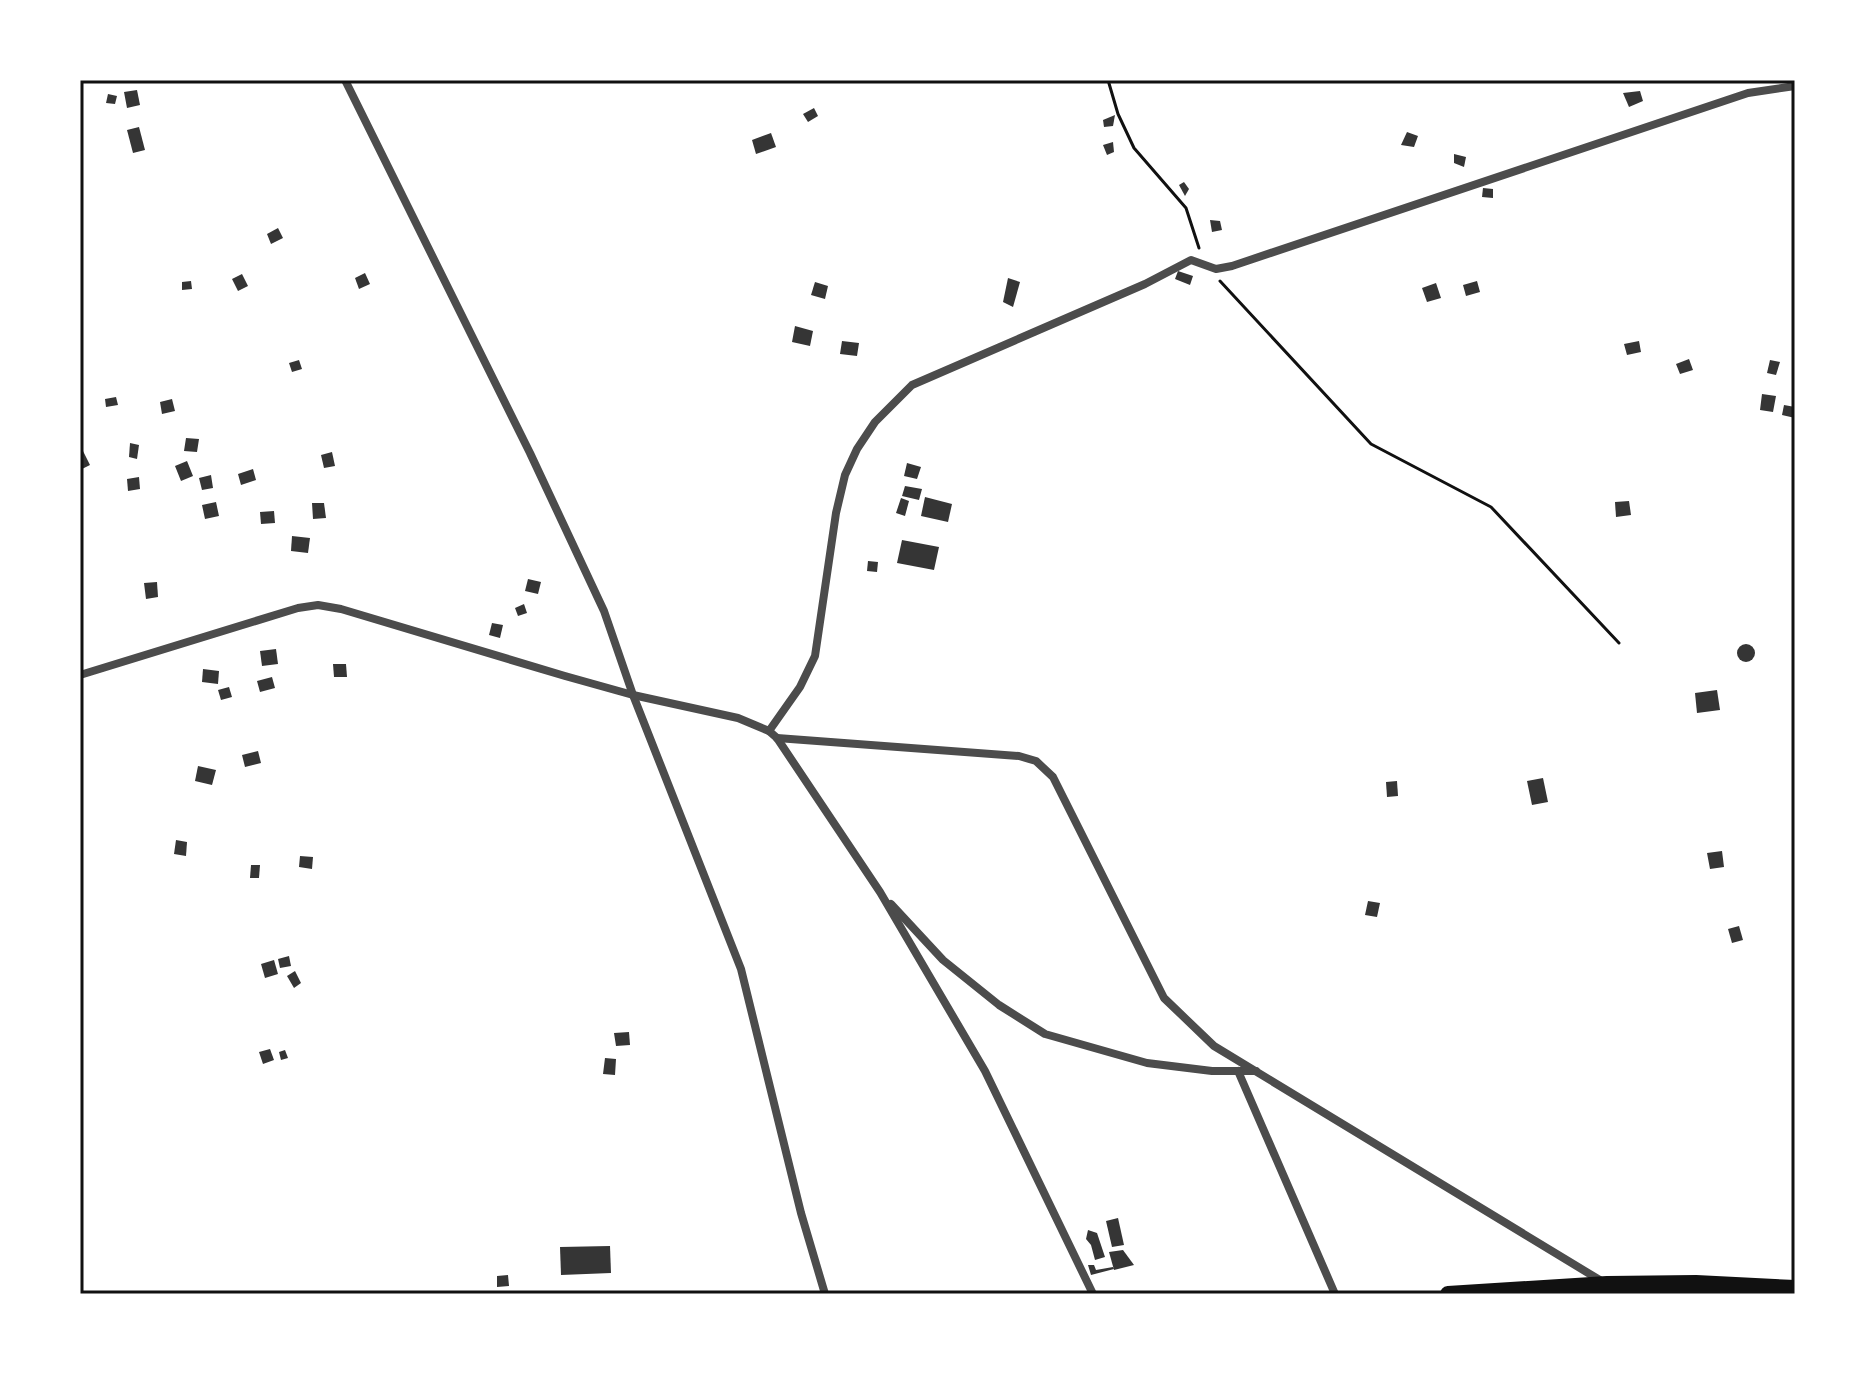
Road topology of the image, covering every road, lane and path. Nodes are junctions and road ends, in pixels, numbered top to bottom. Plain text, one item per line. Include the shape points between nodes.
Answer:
1 (345, 80) edge
2 (1108, 80) edge
3 (1795, 86) edge
4 (1203, 263) junction
5 (1619, 643) dead end
6 (80, 675) edge
7 (633, 695) junction
8 (769, 731) junction
9 (777, 738) junction
10 (880, 892) junction
11 (1238, 1071) junction
12 (1257, 1071) junction
13 (1607, 1284) junction
14 (1793, 1290) edge
15 (825, 1294) edge
16 (1093, 1294) edge
17 (1335, 1294) edge
18 (1448, 1294) edge

1 - 7 street via 542,478 604,611
2 - 4 path via 1134,148 1186,208
3 - 4 street via 1748,93 1232,266 1216,269
4 - 5 path via 1371,444 1491,507
4 - 8 street via 1191,260 962,361 912,385 894,401 863,440 845,475 815,656
6 - 7 street via 318,605
7 - 8 street via 725,714
7 - 15 street via 741,969
8 - 9 street
9 - 10 street
9 - 12 street via 1036,761 1053,777 1164,998 1214,1046
10 - 11 street via 943,960 1045,1034 1147,1063
10 - 16 street via 985,1071
11 - 12 street
11 - 17 street
12 - 13 street
13 - 14 main road
13 - 18 main road

